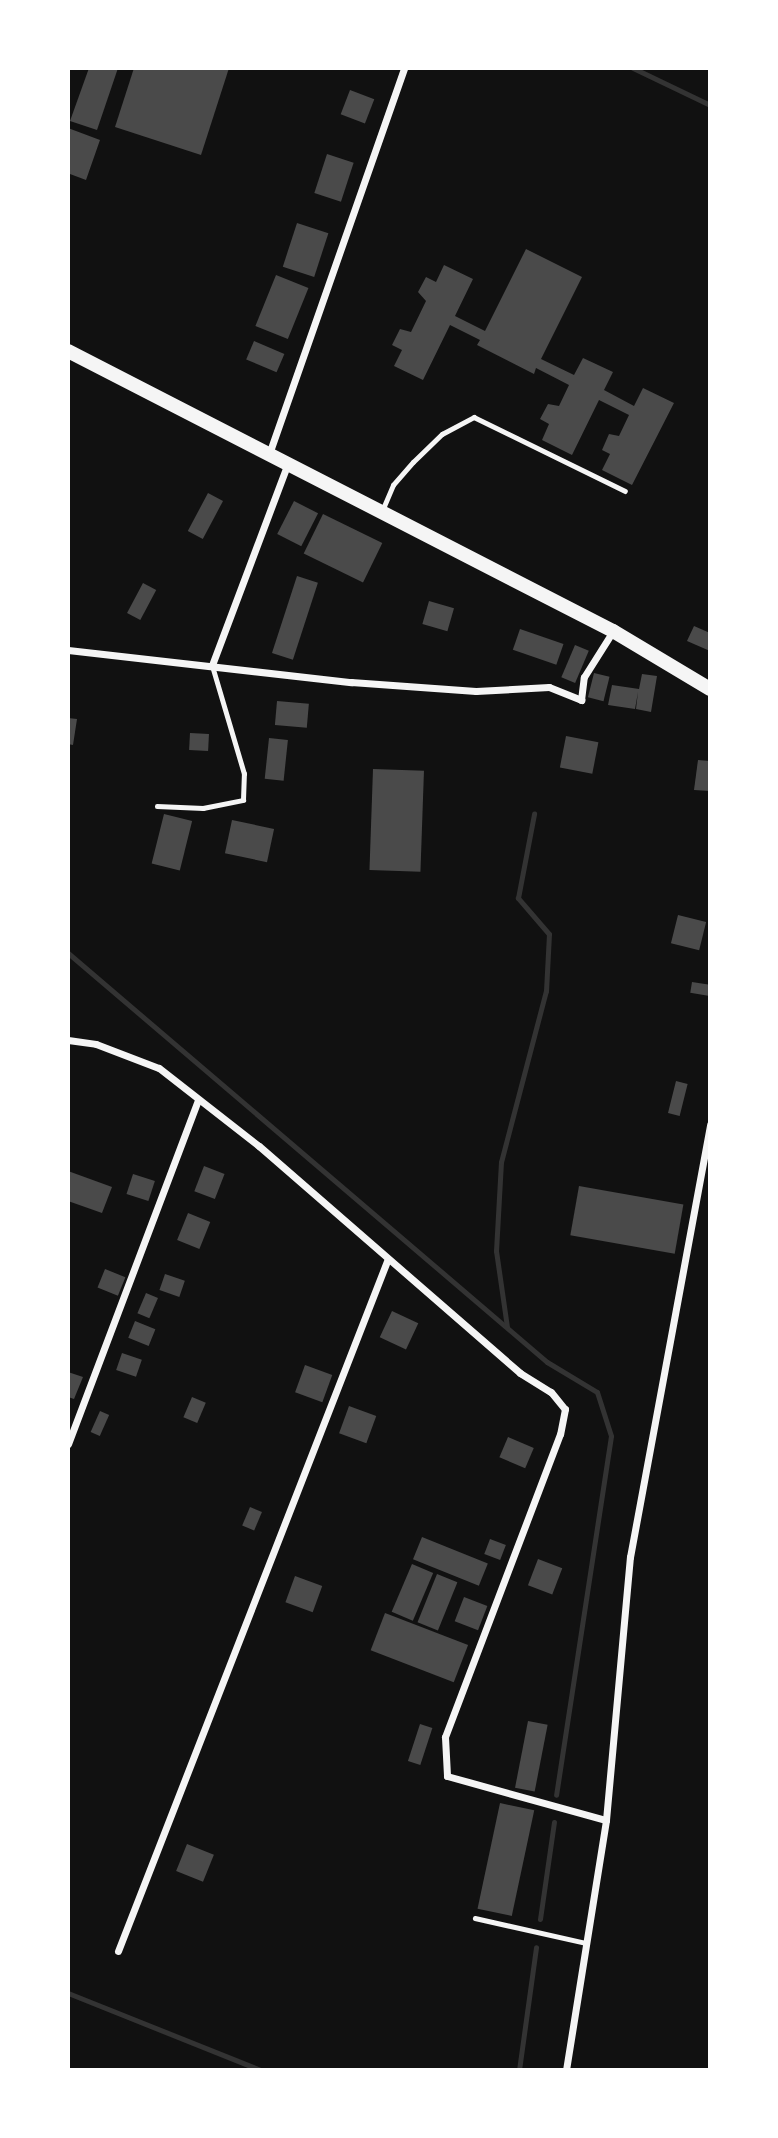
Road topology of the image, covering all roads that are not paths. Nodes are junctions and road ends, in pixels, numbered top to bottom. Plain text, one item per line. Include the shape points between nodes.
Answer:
1 (404, 68) edge
2 (68, 351) edge
3 (269, 455) junction
4 (287, 465) junction
5 (625, 491) dead end
6 (382, 512) junction
7 (613, 631) junction
8 (68, 650) edge
9 (212, 665) junction
10 (710, 689) edge
11 (156, 806) dead end
12 (68, 1040) edge
13 (198, 1100) junction
14 (710, 1124) edge
15 (387, 1261) junction
16 (68, 1444) edge
17 (606, 1820) junction
18 (475, 1919) dead end
19 (586, 1943) junction
20 (118, 1951) dead end
21 (566, 2070) edge

1 - 3 street
2 - 3 main road
3 - 4 main road
4 - 6 main road
4 - 9 street
5 - 6 lane via 474,417 442,434 412,462 393,485
6 - 7 main road
7 - 9 street via 584,677 581,699 549,687 476,691
7 - 10 main road
8 - 9 street
9 - 11 lane via 244,774 243,800 203,808
12 - 13 street via 96,1044 159,1068
13 - 15 street via 259,1146
13 - 16 street
14 - 17 street via 630,1557
15 - 17 street via 520,1373 551,1392 565,1409 444,1737 447,1776
15 - 20 street
17 - 19 street
18 - 19 lane
19 - 21 street

